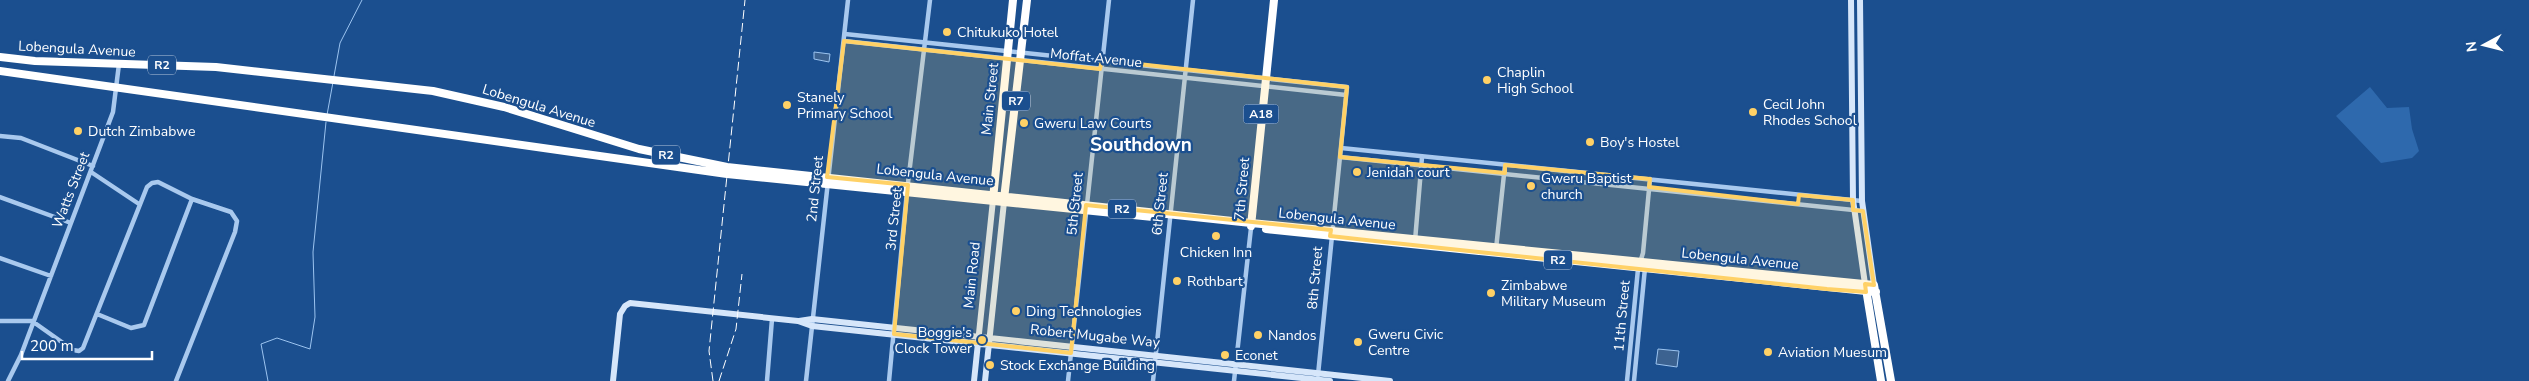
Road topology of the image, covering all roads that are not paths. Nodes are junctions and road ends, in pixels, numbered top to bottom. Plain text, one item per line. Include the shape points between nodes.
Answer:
1 (848, 0) edge
2 (930, 0) edge
3 (1027, 0) edge
4 (1109, 0) edge
5 (1193, 0) edge
6 (1274, 0) edge
7 (1851, 0) edge
8 (1860, 0) edge
9 (1012, 4) edge
10 (1026, 10) junction
11 (845, 34) junction
12 (844, 41) junction
13 (926, 42) junction
14 (925, 49) junction
15 (1021, 52) junction
16 (1008, 55) junction
17 (0, 57) edge
18 (1102, 60) junction
19 (1020, 61) junction
20 (119, 64) junction
21 (1186, 69) junction
22 (1100, 70) junction
23 (0, 71) edge
24 (1185, 78) junction
25 (1265, 78) junction
26 (1264, 87) junction
27 (1346, 87) joint
28 (117, 88) junction
29 (1346, 96) junction
30 (1002, 104) junction
31 (1015, 105) junction
32 (0, 136) edge
33 (998, 143) junction
34 (1010, 144) junction
35 (1341, 148) junction
36 (1340, 157) junction
37 (1422, 157) junction
38 (1463, 161) junction
39 (1421, 164) junction
40 (1505, 165) junction
41 (93, 166) junction
42 (1462, 168) junction
43 (91, 172) junction
44 (1581, 172) junction
45 (1505, 173) junction
46 (1650, 179) junction
47 (827, 180) junction
48 (1581, 180) junction
49 (908, 188) junction
50 (1649, 188) junction
51 (1799, 195) junction
52 (0, 197) edge
53 (993, 197) junction
54 (1004, 198) junction
55 (192, 199) junction
56 (1853, 200) junction
57 (1862, 201) junction
58 (139, 204) junction
59 (1798, 204) junction
60 (1086, 208) junction
61 (1854, 210) junction
62 (1863, 211) junction
63 (1170, 216) junction
64 (71, 223) junction
65 (1251, 225) junction
66 (1331, 233) junction
67 (1415, 242) junction
68 (1496, 250) junction
69 (0, 258) edge
70 (1642, 263) junction
71 (50, 276) junction
72 (1866, 288) junction
73 (1875, 288) junction
74 (97, 314) junction
75 (772, 318) junction
76 (812, 319) junction
77 (0, 321) edge
78 (32, 321) junction
79 (798, 321) junction
80 (812, 326) junction
81 (895, 327) junction
82 (894, 334) junction
83 (978, 340) junction
84 (989, 341) junction
85 (1071, 351) junction
86 (1156, 359) junction
87 (1236, 363) junction
88 (1236, 371) junction
89 (1317, 378) edge
90 (8, 381) edge
91 (176, 381) edge
92 (613, 381) edge
93 (767, 381) edge
94 (806, 381) edge
95 (889, 381) edge
96 (974, 381) edge
97 (985, 381) edge
98 (1068, 381) edge
99 (1153, 381) edge
100 (1234, 381) edge
101 (1330, 381) edge
102 (1390, 381) edge
103 (1628, 381) edge
104 (1634, 381) edge
105 (1881, 381) edge
106 (1891, 381) edge

1 - 11 street, 2nd Street
2 - 13 street, 3rd Street
3 - 10 highway, Main Street / R7
4 - 18 street, 5th Street
5 - 21 street, 6th Street
6 - 25 highway, 7th Street / A18
7 - 56 street
8 - 57 street
9 - 10 highway
9 - 16 highway, Main Street / R7
10 - 15 highway, Main Street / R7
11 - 12 street, 2nd Street
11 - 13 street, Moffat Avenue
12 - 14 street, Moffat Avenue
12 - 47 street, 2nd Street
13 - 14 street, 3rd Street
13 - 16 street, Moffat Avenue
14 - 16 street, Moffat Avenue
14 - 49 street, 3rd Street
15 - 16 street, Moffat Avenue
15 - 18 street, Moffat Avenue
15 - 19 highway, Main Street / R7
16 - 19 street, Moffat Avenue
16 - 30 highway, Main Street / R7
17 - 20 highway, Lobengula Avenue / R2
18 - 21 street, Moffat Avenue
18 - 22 street, 5th Street
19 - 22 street, Moffat Avenue
19 - 31 highway, Main Street / R7
20 - 28 street, Watts Street
20 - 47 highway, Lobengula Avenue / R2 via 216,68 323,78 468,98 671,156
21 - 24 street, 6th Street
21 - 25 street, Moffat Avenue
22 - 24 street, Moffat Avenue
22 - 60 street, 5th Street
23 - 28 highway, Lobengula Avenue / R2
24 - 26 street, Moffat Avenue
24 - 63 street, 6th Street
25 - 26 highway, 7th Street / A18
25 - 27 street, Moffat Avenue
26 - 29 street, Moffat Avenue
26 - 65 highway, 7th Street / A18
27 - 29 street, 8th Street
28 - 41 street, Watts Street via 113,112
28 - 47 highway, Lobengula Avenue / R2 via 727,174
29 - 35 street, 8th Street
30 - 31 highway
30 - 33 highway, Main Street / R7
31 - 34 highway, Main Street / R7
32 - 41 street via 21,138
33 - 34 highway
33 - 53 highway, Main Street / R7
34 - 54 highway, Main Street / R7
35 - 36 street, 8th Street
35 - 37 street
36 - 39 street
36 - 66 street, 8th Street
37 - 38 street
37 - 39 street
38 - 40 street
38 - 42 street
39 - 42 street
39 - 67 street
40 - 44 street
40 - 45 street
41 - 43 street, Watts Street
42 - 45 street
43 - 58 street
43 - 64 street, Watts Street
44 - 46 street
44 - 48 street
45 - 48 street
45 - 68 street
46 - 50 street, 11th Street
46 - 51 street
47 - 49 highway, Lobengula Avenue / R2
47 - 76 street, 2nd Street
48 - 50 street
49 - 53 highway, Lobengula Avenue / R2
49 - 81 street, 3rd Street
50 - 59 street
50 - 70 street, 11th Street
51 - 56 street
51 - 59 street
52 - 64 street
53 - 54 highway, Lobengula Avenue / R2
53 - 83 street, Main Road
54 - 60 highway, Lobengula Avenue / R2
54 - 84 street, Main Road
55 - 58 street via 155,182 147,187
55 - 74 street via 144,325 131,328
55 - 91 street via 231,212 237,226
56 - 57 street
56 - 61 street
57 - 62 street
58 - 74 street
59 - 61 street
60 - 63 highway, Lobengula Avenue / R2
60 - 85 street, 5th Street
61 - 62 street
61 - 72 street
62 - 73 street
63 - 65 highway, Lobengula Avenue / R2
63 - 86 street, 6th Street
64 - 71 street, Watts Street
65 - 66 highway, Lobengula Avenue / R2
65 - 87 street, 7th Street
66 - 67 highway, Lobengula Avenue / R2
66 - 89 street, 8th Street
67 - 68 highway, Lobengula Avenue / R2
68 - 70 highway, Lobengula Avenue / R2
69 - 71 street
70 - 72 highway, Lobengula Avenue / R2
70 - 103 street, 11th Street
70 - 104 street, 11th Street
71 - 78 street, Watts Street
72 - 73 highway, Lobengula Avenue / R2
72 - 105 highway
73 - 106 highway
74 - 78 street via 83,348 76,351
75 - 79 street, Robert Mugabe Way
75 - 92 street, Robert Mugabe Way via 630,303 620,314
75 - 93 street
76 - 79 street, Robert Mugabe Way
76 - 80 street, 2nd Street
76 - 81 street, Robert Mugabe Way
77 - 78 street
78 - 90 street, Watts Street
79 - 80 street, Robert Mugabe Way
80 - 82 street, Robert Mugabe Way
80 - 94 street, 2nd Street
81 - 82 street, 3rd Street
81 - 83 street, Robert Mugabe Way
82 - 83 street, Robert Mugabe Way
82 - 95 street, 3rd Street
83 - 84 street, Robert Mugabe Way
83 - 96 street, Main Road
84 - 85 street, Robert Mugabe Way
84 - 97 street, Main Road
85 - 86 street, Robert Mugabe Way
85 - 98 street, 5th Street
86 - 87 street, Robert Mugabe Way
86 - 88 street, Robert Mugabe Way
86 - 99 street, 6th Street
87 - 88 street, 7th Street
87 - 89 street, Robert Mugabe Way
88 - 89 street, Robert Mugabe Way
88 - 100 street, 7th Street
89 - 101 street, Robert Mugabe Way
89 - 102 street, Robert Mugabe Way

